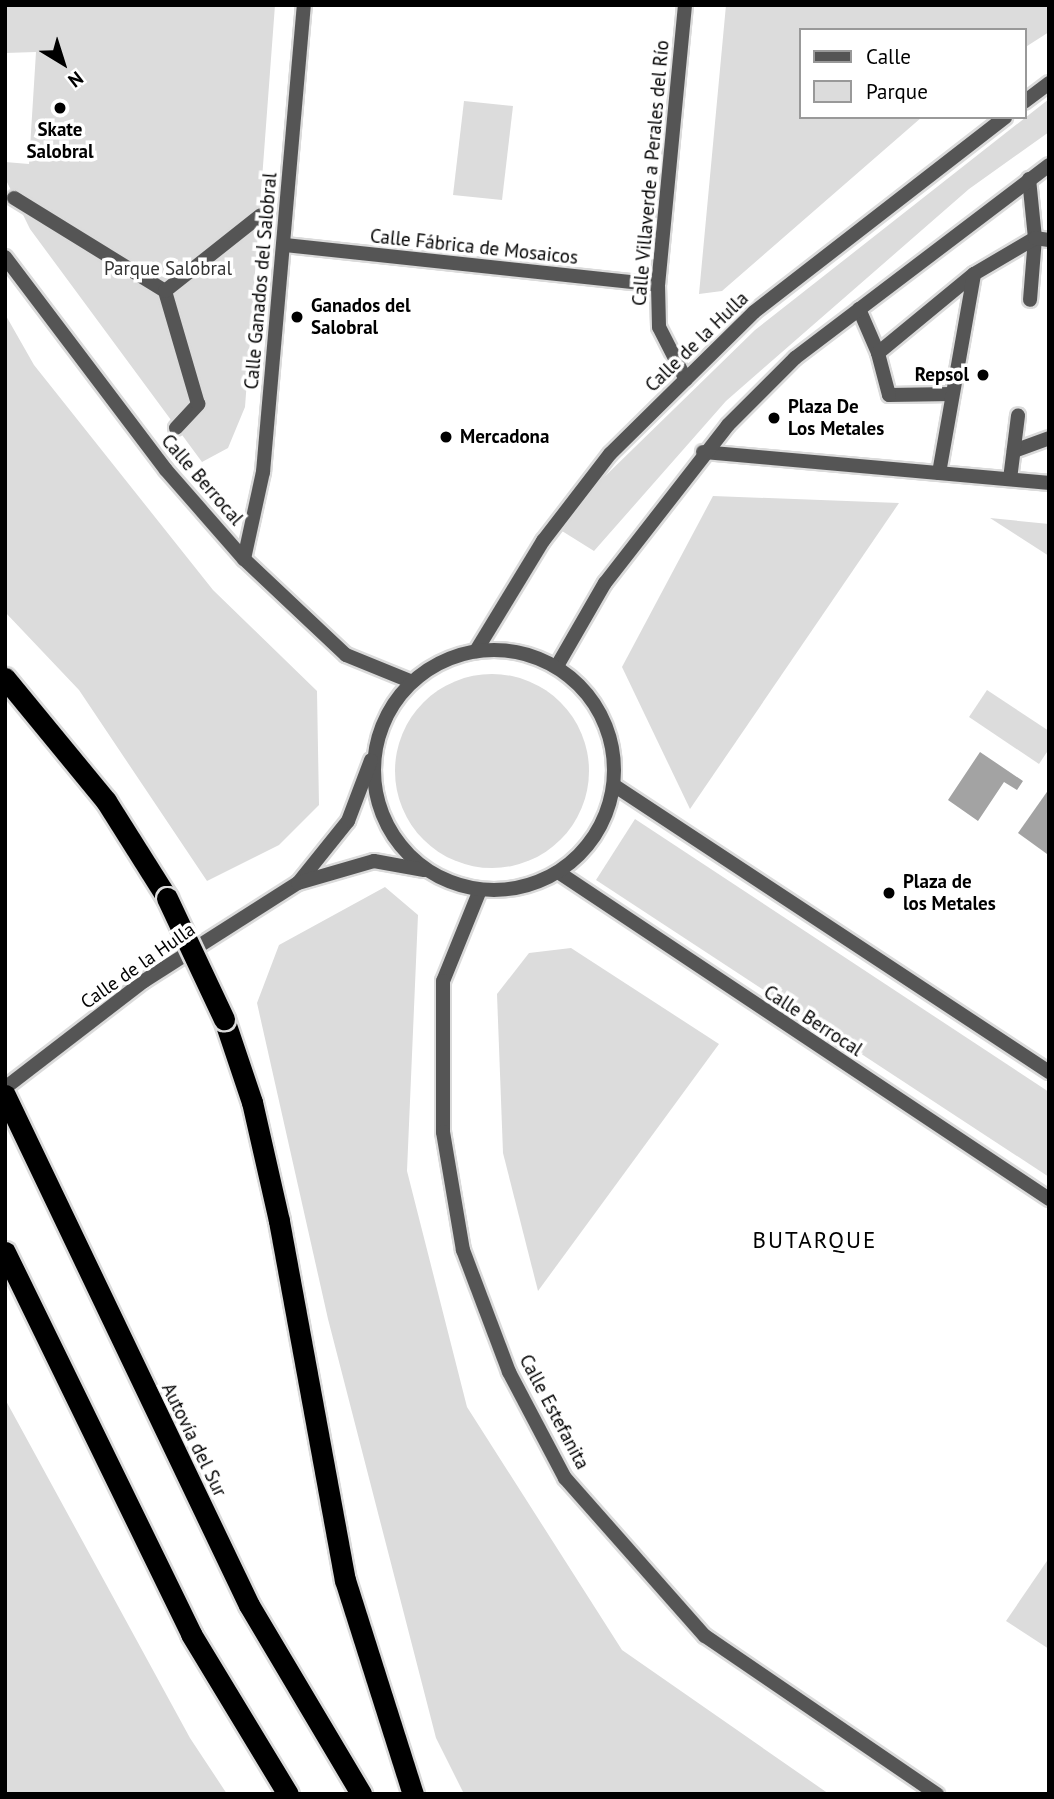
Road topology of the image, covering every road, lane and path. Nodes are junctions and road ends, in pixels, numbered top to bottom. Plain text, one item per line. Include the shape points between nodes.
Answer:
1 (304, 5) edge
2 (685, 5) edge
3 (1049, 83) edge
4 (1026, 100) edge
5 (1001, 119) edge
6 (1049, 165) edge
7 (1029, 179) junction
8 (15, 198) dead end
9 (261, 215) dead end
10 (1042, 239) edge
11 (285, 245) junction
12 (5, 257) edge
13 (974, 274) junction
14 (658, 285) junction
15 (165, 291) junction
16 (1030, 300) dead end
17 (859, 309) junction
18 (878, 353) junction
19 (686, 380) junction
20 (953, 394) junction
21 (1018, 416) dead end
22 (176, 428) dead end
23 (1049, 438) edge
24 (1014, 451) junction
25 (703, 452) junction
26 (939, 472) junction
27 (1010, 479) junction
28 (1049, 483) edge
29 (244, 559) junction
30 (476, 651) junction
31 (557, 666) junction
32 (5, 678) edge
33 (412, 682) junction
34 (376, 748) junction
35 (615, 786) junction
36 (426, 870) junction
37 (558, 873) junction
38 (298, 883) junction
39 (480, 890) junction
40 (1049, 1072) edge
41 (5, 1088) edge
42 (5, 1095) edge
43 (1049, 1199) edge
44 (5, 1252) edge
45 (288, 1794) edge
46 (360, 1794) edge
47 (413, 1794) edge
48 (937, 1794) edge

1 - 11 street, Calle Ganados del Salobral
2 - 14 street, Calle Villaverde a Perales del Río
3 - 4 street
5 - 19 street, Calle de la Hulla via 754,312
6 - 7 street
7 - 10 street
7 - 17 street
8 - 15 street
9 - 15 street
10 - 13 street
10 - 16 street
11 - 14 street, Calle Fábrica de Mosaicos
11 - 29 street, Calle Ganados del Salobral via 263,471
12 - 29 street, Calle Berrocal via 157,459
13 - 18 street
13 - 20 street
14 - 19 street, Calle Villaverde a Perales del Río via 659,327
15 - 22 street via 198,404
17 - 18 street
17 - 25 street via 795,358
18 - 20 street via 889,395
19 - 30 street, Calle de la Hulla via 610,454 548,533
20 - 26 street
21 - 24 street
23 - 24 street
24 - 27 street
25 - 26 street
25 - 31 street via 605,583
26 - 27 street
27 - 28 street
29 - 33 street, Calle Berrocal via 346,655
30 - 31 street via 531,654
30 - 33 street
31 - 35 street via 592,697 612,740
32 - 47 highway, bridge via 106,801 167,898 224,1019 252,1102 279,1221 345,1580
33 - 34 street via 388,712
34 - 36 street via 383,817 400,846
34 - 38 street via 348,821
35 - 37 street via 596,836
35 - 40 street
36 - 38 street via 373,861
36 - 39 street
37 - 39 street via 520,888
37 - 43 street, Calle Berrocal
38 - 41 street, Calle de la Hulla via 144,981
39 - 48 street, Calle Estefanita via 443,981 443,1132 463,1250 509,1372 565,1478 705,1636
42 - 46 highway, Autovía del Sur via 249,1605
44 - 45 highway via 191,1634

